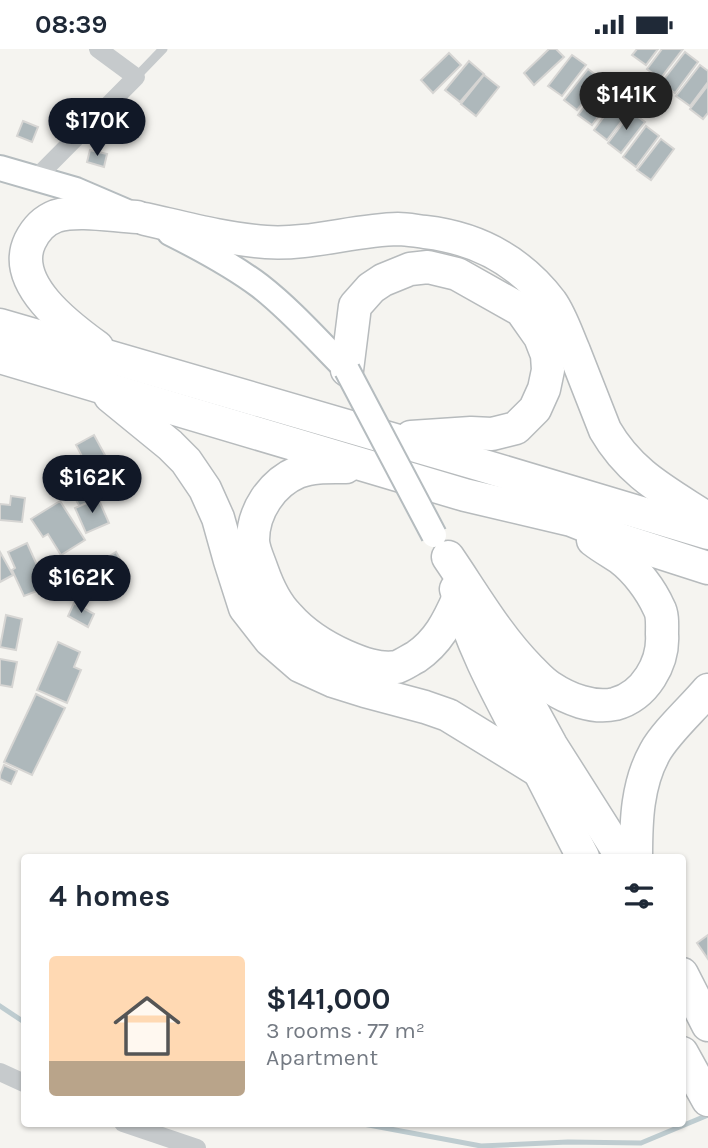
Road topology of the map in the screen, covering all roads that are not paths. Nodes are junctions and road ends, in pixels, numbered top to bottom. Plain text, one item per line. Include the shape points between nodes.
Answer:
1 (98, 49) edge
2 (163, 49) edge
3 (135, 77) junction
4 (0, 168) edge
5 (36, 178) junction
6 (141, 218) junction
7 (0, 325) edge
8 (0, 357) edge
9 (347, 370) junction
10 (105, 372) junction
11 (390, 438) junction
12 (375, 469) junction
13 (708, 519) edge
14 (571, 520) junction
15 (708, 533) edge
16 (441, 546) junction
17 (708, 568) edge
18 (458, 597) junction
19 (708, 690) edge
20 (539, 771) junction
21 (581, 854) edge
22 (620, 854) edge
23 (636, 854) edge
24 (686, 982) edge
25 (708, 1025) edge
26 (686, 1060) edge
27 (0, 1073) edge
28 (21, 1082) edge
29 (708, 1100) edge
30 (135, 1127) edge
31 (197, 1148) edge

1 - 3 street
2 - 3 lane
3 - 5 street
4 - 5 main road
5 - 6 main road
6 - 9 main road via 217,257 261,287
6 - 10 highway via 54,217 36,229 26,249 27,271 39,296 76,332
6 - 13 highway via 268,242 401,229 478,244 531,279 553,304 605,430 627,461 651,483
7 - 10 highway
8 - 10 highway
9 - 11 highway via 355,306 371,288 410,269 428,267 457,274 521,310 540,337 547,355 544,389 535,409 516,428 492,435
9 - 16 main road, bridge
10 - 11 highway
10 - 12 highway
10 - 20 highway via 186,461 205,489 245,608 270,640 300,666 334,681 448,715
11 - 15 highway
12 - 14 highway
12 - 18 highway via 299,472 266,498 253,541 275,599 311,636 339,653 363,664 397,667 432,644
14 - 16 highway via 622,560 647,586 661,610 663,641 652,676 637,693 615,704 582,703 547,685 502,636
14 - 17 highway
16 - 18 highway
16 - 22 highway via 551,745
18 - 20 highway via 481,658
19 - 23 highway via 656,750 645,775 638,804
20 - 21 highway
24 - 25 highway
26 - 29 highway
27 - 28 street
30 - 31 street

